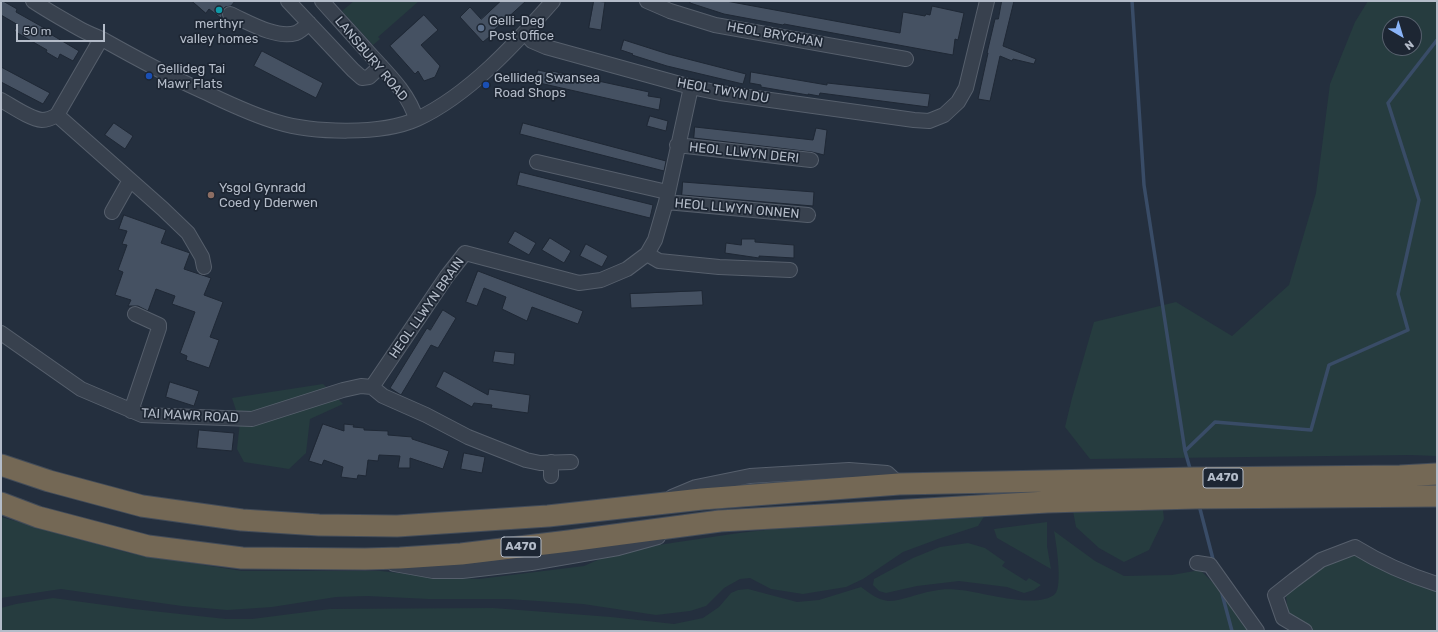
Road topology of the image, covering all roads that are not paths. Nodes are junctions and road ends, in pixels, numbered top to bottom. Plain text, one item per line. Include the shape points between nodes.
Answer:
1 (33, 1) edge
2 (288, 1) edge
3 (322, 1) edge
4 (553, 1) edge
5 (647, 1) edge
6 (987, 1) edge
7 (230, 14) dead end
8 (308, 23) junction
9 (524, 33) junction
10 (101, 39) junction
11 (906, 59) dead end
12 (381, 66) junction
13 (691, 87) junction
14 (1, 100) edge
15 (57, 115) junction
16 (416, 119) junction
17 (677, 145) junction
18 (811, 160) dead end
19 (537, 162) dead end
20 (130, 180) junction
21 (667, 197) junction
22 (112, 212) dead end
23 (808, 215) dead end
24 (647, 254) junction
25 (204, 267) dead end
26 (790, 270) dead end
27 (135, 314) dead end
28 (1, 334) edge
29 (372, 387) junction
30 (131, 410) junction
31 (551, 462) junction
32 (571, 462) dead end
33 (1, 465) edge
34 (1437, 474) edge
35 (551, 476) dead end
36 (1437, 496) edge
37 (1, 503) edge
38 (1198, 563) dead end
39 (1437, 584) edge
40 (1257, 631) edge
41 (1305, 631) edge

1 - 10 street
2 - 8 street
3 - 12 street, LANSBURY ROAD
4 - 9 street
5 - 11 street, HEOL BRYCHAN via 715,25
6 - 13 street, HEOL TWYN DU via 966,88 958,102 944,115 929,121
7 - 8 street via 269,32 284,34 302,30
8 - 12 street via 362,78 369,76
9 - 13 street, HEOL TWYN DU via 532,41 546,47
9 - 16 street via 467,86 444,104
10 - 15 street
10 - 16 street via 168,76 245,111 276,122 299,127 367,130
12 - 16 street, LANSBURY ROAD via 404,95
13 - 17 street, HEOL LLWYN BRAIN
14 - 15 street via 42,120
15 - 20 street
17 - 18 street, HEOL LLWYN DERI
17 - 21 street, HEOL LLWYN BRAIN
19 - 21 street, HEOL LLWYN ONNEN
20 - 22 street
20 - 25 street via 188,233 202,257
21 - 23 street, HEOL LLWYN ONNEN
21 - 24 street, HEOL LLWYN BRAIN via 655,240
24 - 26 street via 659,261
24 - 29 street, HEOL LLWYN BRAIN via 627,269 602,280 579,283 465,253
27 - 30 street via 159,325 159,328
28 - 30 street, TAI MAWR ROAD via 81,389
29 - 30 street, TAI MAWR ROAD via 361,386 343,390 252,419 142,415
29 - 31 street via 384,396 468,437 526,460
31 - 32 street
31 - 35 street
33 - 34 highway, A470 via 142,506 242,520 396,526 548,516 710,498 899,484
36 - 37 highway, A470 via 1047,502 720,521 461,554 365,559 242,558 148,546 38,517
38 - 40 street via 1210,565
39 - 41 street via 1412,576 1355,547 1321,560 1275,595 1283,618

